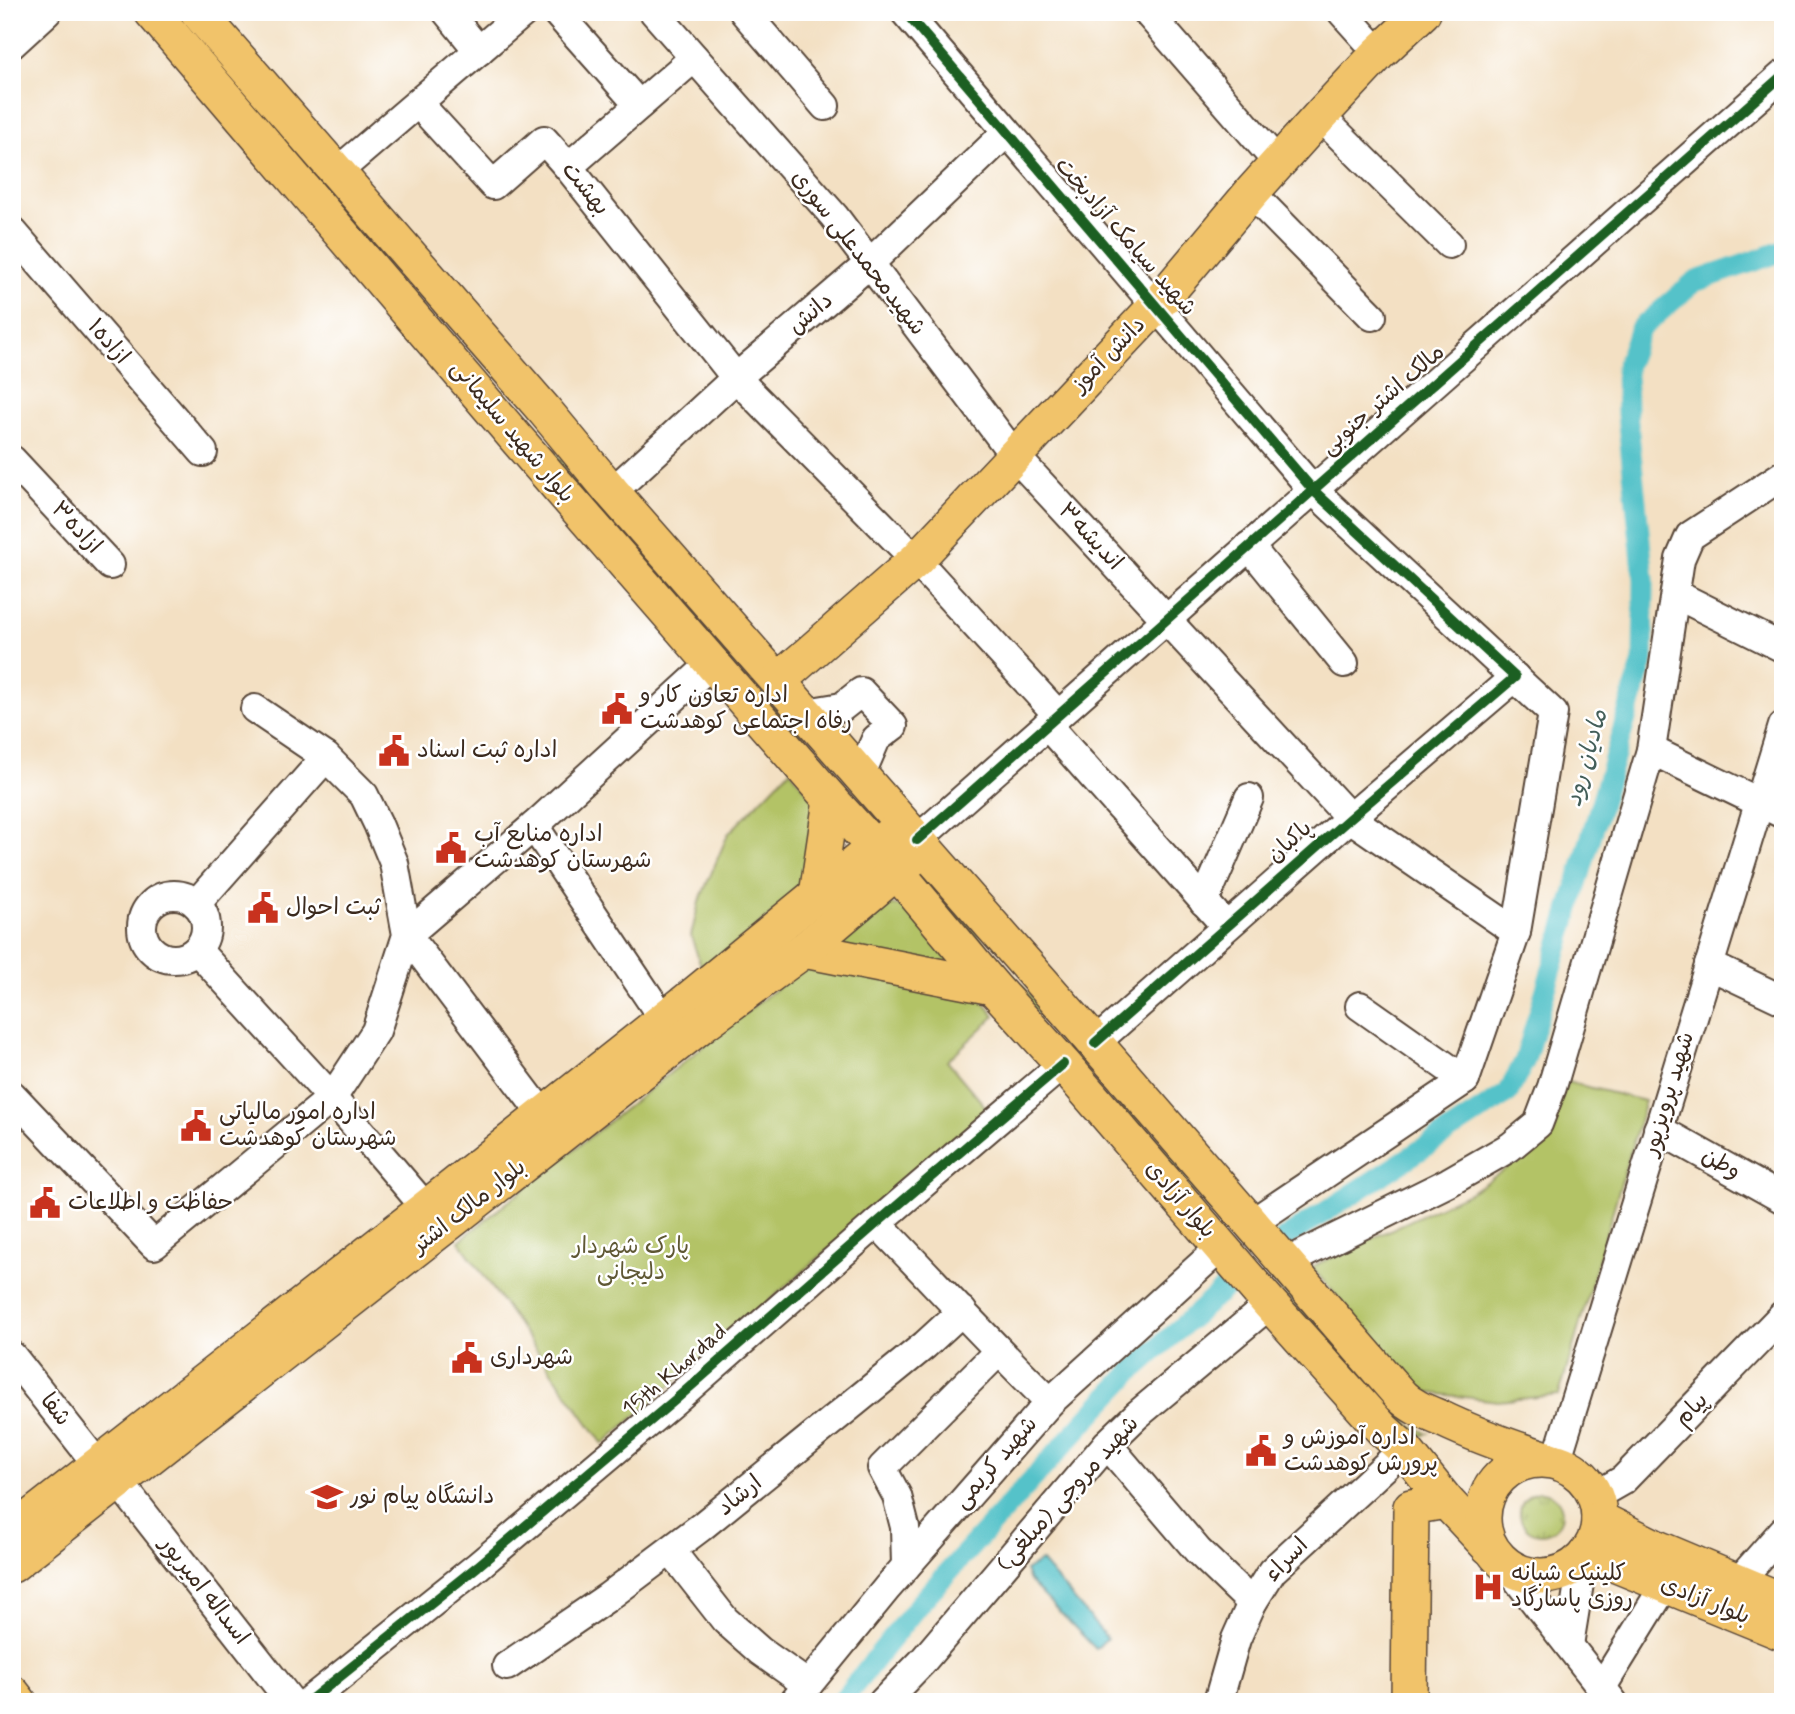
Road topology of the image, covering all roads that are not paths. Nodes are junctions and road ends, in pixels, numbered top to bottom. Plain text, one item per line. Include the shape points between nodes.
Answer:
1 (47, 12) edge
2 (152, 12) edge
3 (198, 12) edge
4 (447, 12) edge
5 (524, 12) edge
6 (556, 12) edge
7 (654, 12) edge
8 (744, 12) edge
9 (905, 12) edge
10 (1147, 12) edge
11 (1342, 12) edge
12 (1423, 12) edge
13 (12, 44) edge
14 (479, 51) junction
15 (1379, 53) junction
16 (694, 58) junction
17 (1783, 75) edge
18 (418, 103) junction
19 (639, 105) junction
20 (825, 106) dead end
21 (1320, 116) junction
22 (1007, 132) junction
23 (1279, 164) junction
24 (568, 167) junction
25 (337, 172) junction
26 (1251, 192) junction
27 (12, 231) edge
28 (1449, 244) dead end
29 (870, 264) junction
30 (1156, 306) junction
31 (1372, 316) dead end
32 (736, 378) junction
33 (545, 411) junction
34 (515, 437) junction
35 (203, 452) dead end
36 (1014, 455) junction
37 (12, 460) edge
38 (1783, 475) edge
39 (1313, 489) junction
40 (612, 492) junction
41 (1249, 546) junction
42 (916, 560) junction
43 (110, 565) dead end
44 (1675, 593) junction
45 (1166, 620) junction
46 (1783, 648) edge
47 (712, 663) junction
48 (1344, 663) dead end
49 (1515, 677) junction
50 (779, 680) junction
51 (255, 709) dead end
52 (806, 713) junction
53 (1052, 720) junction
54 (1783, 726) edge
55 (1651, 750) junction
56 (326, 757) junction
57 (860, 776) junction
58 (1249, 798) dead end
59 (831, 800) junction
60 (1771, 808) edge
61 (1350, 818) junction
62 (534, 825) junction
63 (914, 838) junction
64 (886, 860) junction
65 (817, 895) junction
66 (1204, 902) junction
67 (196, 904) junction
68 (1226, 926) junction
69 (1516, 932) junction
70 (407, 935) junction
71 (197, 950) junction
72 (804, 950) junction
73 (1709, 965) junction
74 (993, 987) junction
75 (1783, 1000) edge
76 (1360, 1006) dead end
77 (685, 1014) junction
78 (1095, 1042) junction
79 (1063, 1064) junction
80 (1465, 1080) junction
81 (12, 1095) edge
82 (332, 1098) junction
83 (543, 1115) junction
84 (1658, 1129) junction
85 (1783, 1199) edge
86 (426, 1208) junction
87 (877, 1223) junction
88 (1252, 1223) junction
89 (1221, 1247) junction
90 (1285, 1263) junction
91 (1269, 1304) junction
92 (962, 1311) junction
93 (1777, 1332) edge
94 (998, 1352) junction
95 (12, 1356) edge
96 (1050, 1402) junction
97 (1460, 1428) junction
98 (1107, 1444) junction
99 (1404, 1449) junction
100 (1553, 1461) junction
101 (108, 1473) junction
102 (1446, 1501) junction
103 (1597, 1508) junction
104 (1783, 1531) edge
105 (19, 1549) edge
106 (671, 1551) junction
107 (1498, 1556) junction
108 (1585, 1556) junction
109 (906, 1566) junction
110 (12, 1581) edge
111 (1737, 1583) junction
112 (1665, 1585) junction
113 (1783, 1601) edge
114 (1252, 1602) junction
115 (1783, 1633) edge
116 (1569, 1645) junction
117 (922, 1662) junction
118 (508, 1666) dead end
119 (12, 1693) edge
120 (801, 1693) edge
121 (1608, 1694) edge
122 (304, 1701) edge
123 (19, 1702) edge
124 (883, 1702) edge
125 (911, 1702) edge
126 (1218, 1702) edge
127 (1409, 1702) edge

1 - 13 street
2 - 34 main road, بلوار شهید سلیمانی
3 - 25 main road, بلوار شهید سلیمانی
4 - 14 street
5 - 14 street
6 - 19 street
7 - 16 street, شهیدمحمدعلی سوری
8 - 20 street
9 - 22 street, شهید سیامک آزادبخت
10 - 23 street
11 - 15 street
12 - 15 main road, دانش آموز
14 - 18 street
15 - 21 main road, دانش آموز
16 - 19 street
16 - 29 street, شهیدمحمدعلی سوری via 834,216
17 - 39 street, مالک اشتر جنوبی
18 - 24 street, بهشت via 493,185 544,140
18 - 25 street
19 - 24 street
21 - 23 main road, دانش آموز
21 - 28 street
22 - 29 street, دانش
22 - 30 street, شهید سیامک آزادبخت
23 - 26 main road, دانش آموز
24 - 32 street, بهشت
25 - 33 main road, بلوار شهید سلیمانی
26 - 30 main road, دانش آموز
26 - 31 street
27 - 35 street, ازاده۱
29 - 32 street, دانش
29 - 36 street, شهیدمحمدعلی سوری
30 - 36 main road, دانش آموز
30 - 39 street, شهید سیامک آزادبخت
32 - 40 street, دانش
32 - 42 street, بهشت
33 - 34 main road
33 - 40 main road, بلوار شهید سلیمانی
34 - 47 main road, بلوار شهید سلیمانی
36 - 42 main road, دانش آموز
36 - 45 street, اندیشه۳
37 - 43 street, ازاده۳
38 - 44 street via 1690,536 1680,559
39 - 41 street, مالک اشتر جنوبی
39 - 49 street, شهید سیامک آزادبخت
40 - 50 main road, بلوار شهید سلیمانی
41 - 45 street, مالک اشتر جنوبی
41 - 48 street
42 - 50 main road, دانش آموز
42 - 53 street, بهشت
44 - 46 street
44 - 55 street
45 - 53 street, مالک اشتر جنوبی
45 - 61 street, اندیشه۳
47 - 59 main road, بلوار شهید سلیمانی
47 - 62 street
49 - 61 street, پاکبان
49 - 69 street, شهید سیامک آزادبخت via 1553,713
50 - 52 main road, بلوار شهید سلیمانی
51 - 56 street
52 - 57 main road, بلوار شهید سلیمانی
52 - 57 street via 842,707 861,692 892,726 876,739
53 - 63 street, مالک اشتر جنوبی
53 - 66 street, بهشت
54 - 60 street, شهید پرویزپور
55 - 60 street
55 - 90 street via 1538,1124 1510,1147 1449,1182
56 - 67 street
56 - 70 street via 364,795 378,824 394,863
57 - 63 main road, بلوار شهید سلیمانی
58 - 66 street
59 - 64 main road, بلوار شهید سلیمانی
59 - 65 main road
60 - 73 street, شهید پرویزپور
61 - 68 street, پاکبان
61 - 69 street, اندیشه۳
62 - 70 street
62 - 77 street
63 - 64 main road, بلوار مالک اشتر
63 - 78 main road, بلوار آزادی
64 - 65 main road, بلوار مالک اشتر
64 - 72 main road, بلوار مالک اشتر
64 - 74 main road, بلوار آزادی
65 - 77 main road, بلوار مالک اشتر
66 - 68 street, بهشت
67 - 71 street via 206,922
67 - 71 street via 178,895 159,899 142,924 146,943 162,956 180,958
68 - 78 street, پاکبان
69 - 80 street
70 - 82 street via 376,1031
70 - 83 street
71 - 82 street
72 - 74 main road
72 - 77 main road, بلوار مالک اشتر
73 - 75 street
73 - 84 street, شهید پرویزپور
74 - 79 main road, بلوار آزادی
76 - 80 street
77 - 83 main road, بلوار مالک اشتر
77 - 101 main road, بلوار مالک اشتر
78 - 88 main road, بلوار آزادی
79 - 87 street, 15th Khordad
79 - 89 main road, بلوار آزادی
80 - 88 street
81 - 82 street via 154,1245
82 - 86 street
83 - 86 main road, بلوار مالک اشتر
84 - 85 street, وطن
84 - 100 street, شهید پرویزپور
86 - 101 main road, بلوار مالک اشتر
87 - 92 street
87 - 122 street, 15th Khordad via 478,1566
88 - 90 main road, بلوار آزادی
89 - 91 main road, بلوار آزادی
89 - 96 street, شهید کریمی
90 - 97 main road, بلوار آزادی via 1408,1402
91 - 98 street, شهید مروجی (مبلغی)
91 - 99 main road, بلوار آزادی
92 - 94 street
92 - 106 street, ارشاد
93 - 103 street, پیام
94 - 96 street
94 - 109 street via 882,1468 897,1496 905,1527
95 - 101 street, شفا
96 - 109 street, شهید کریمی
97 - 99 main road
97 - 100 main road, بلوار آزادی
98 - 114 street via 1198,1551
98 - 117 street, شهید مروجی (مبلغی)
99 - 102 main road, بلوار آزادی
99 - 114 street, اسراء via 1272,1571
100 - 103 main road via 1577,1472
100 - 107 main road via 1531,1460 1513,1466 1488,1492 1482,1510 1483,1529
101 - 105 main road, بلوار مالک اشتر
101 - 122 street, اسداله امیرپور
102 - 107 main road, بلوار آزادی
102 - 127 main road via 1412,1507
103 - 108 main road via 1597,1534
103 - 111 main road, بلوار آزادی via 1657,1548
104 - 111 street
105 - 110 main road, بلوار مالک اشتر
106 - 118 street, ارشاد
106 - 120 street via 725,1620
107 - 108 main road via 1520,1573 1537,1577 1570,1569
107 - 116 street
108 - 112 main road, بلوار آزادی
108 - 116 street
109 - 120 street, شهید کریمی
111 - 113 main road, بلوار آزادی
112 - 115 main road, بلوار آزادی
112 - 121 street
114 - 126 street, اسراء
116 - 121 street
117 - 124 street, شهید مروجی (مبلغی)
117 - 125 street
119 - 123 main road

